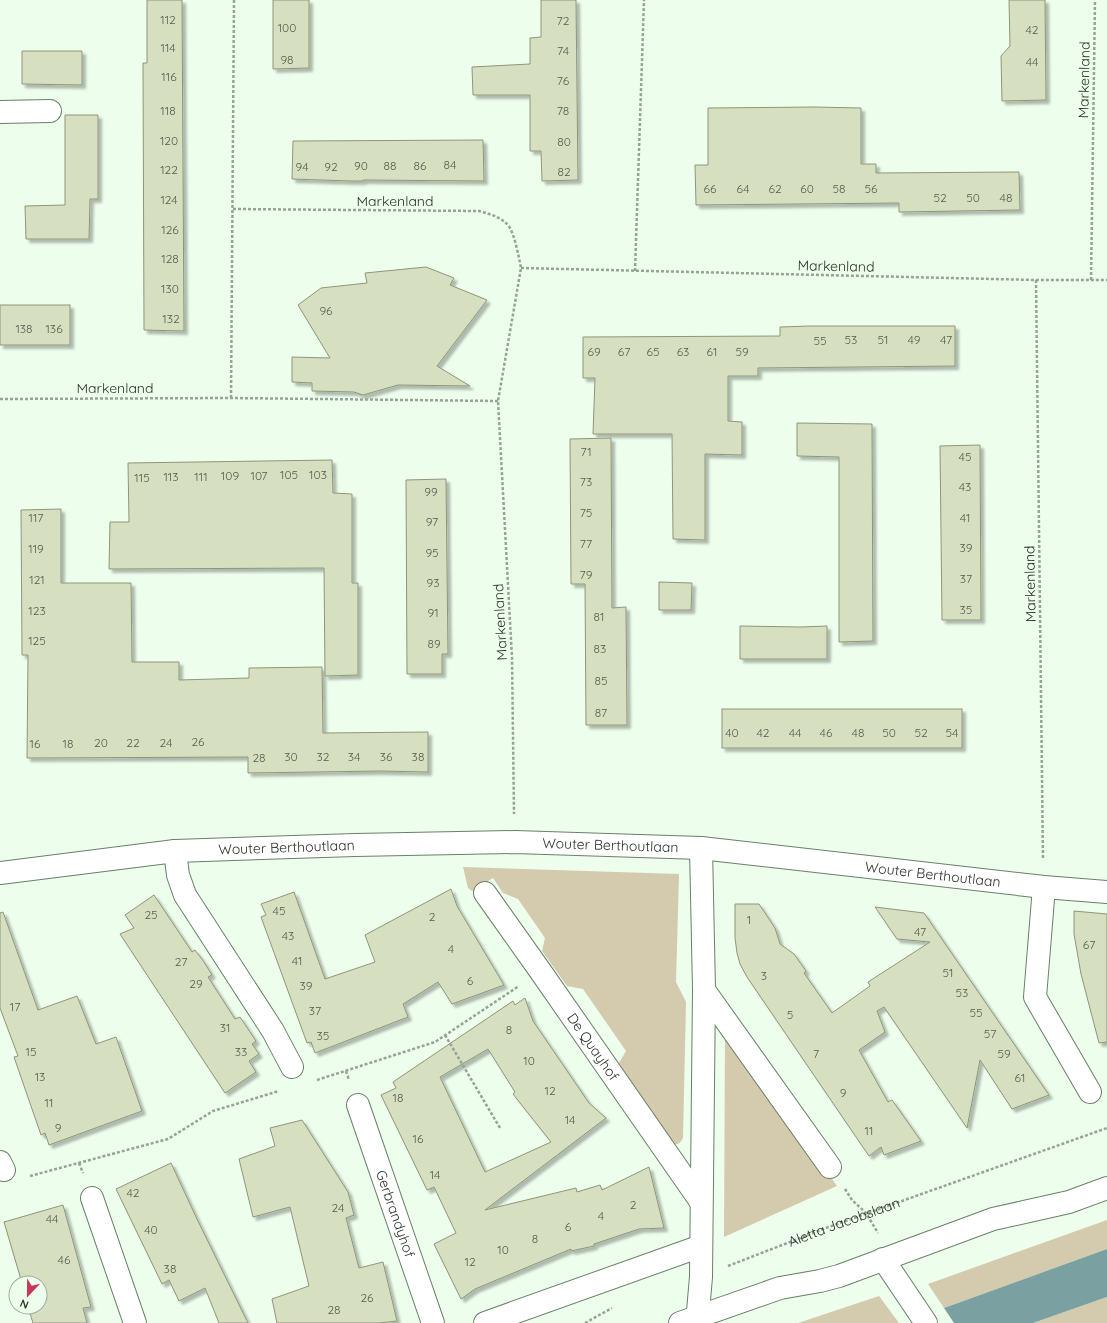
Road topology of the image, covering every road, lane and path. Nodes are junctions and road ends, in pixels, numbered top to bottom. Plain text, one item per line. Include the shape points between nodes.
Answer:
1 (234, 0) edge
2 (644, 0) edge
3 (1095, 0) edge
4 (50, 111) dead end
5 (0, 112) edge
6 (233, 209) junction
7 (521, 268) junction
8 (635, 271) junction
9 (1036, 280) junction
10 (1091, 280) junction
11 (1107, 280) edge
12 (0, 398) edge
13 (231, 398) junction
14 (498, 401) junction
15 (515, 842) junction
16 (700, 848) junction
17 (175, 851) junction
18 (0, 873) edge
19 (1044, 888) junction
20 (1107, 892) edge
21 (485, 893) dead end
22 (541, 972) junction
23 (704, 990) junction
24 (446, 1036) junction
25 (292, 1067) dead end
26 (312, 1081) dead end
27 (284, 1090) dead end
28 (1090, 1092) dead end
29 (358, 1105) dead end
30 (500, 1128) dead end
31 (1107, 1128) edge
32 (830, 1167) joint
33 (26, 1178) dead end
34 (1107, 1188) edge
35 (92, 1198) dead end
36 (701, 1202) junction
37 (866, 1213) junction
38 (701, 1246) junction
39 (883, 1259) junction
40 (701, 1277) junction
41 (613, 1308) dead end
42 (691, 1321) edge
43 (135, 1323) edge
44 (433, 1323) edge
45 (485, 1323) edge
46 (585, 1323) edge
47 (926, 1323) edge

1 - 6 path
2 - 8 path
3 - 10 path, Markenland
4 - 5 street
6 - 7 path, Markenland via 479,211 495,215 508,224
6 - 13 path
7 - 8 path, Markenland
7 - 14 path, Markenland
8 - 9 path, Markenland
9 - 10 path, Markenland
9 - 19 path, Markenland
10 - 11 path, Markenland
12 - 13 path, Markenland
13 - 14 path, Markenland
14 - 15 path, Markenland via 512,658
15 - 16 street, Wouter Berthoutlaan
15 - 17 street, Wouter Berthoutlaan
16 - 19 street, Wouter Berthoutlaan
16 - 23 street
17 - 18 street, Wouter Berthoutlaan
17 - 25 street via 178,876 185,895 273,1031
19 - 20 street, Wouter Berthoutlaan
19 - 28 street via 1035,997
21 - 22 street, De Quayhof
22 - 24 path
22 - 36 street, De Quayhof
23 - 32 street
23 - 36 street
24 - 26 path via 435,1042
24 - 30 path
27 - 33 path via 214,1111 168,1140
29 - 44 street, Gerbrandyhof
31 - 37 path, Aletta Jacobslaan
32 - 37 path via 852,1200
34 - 39 street via 1069,1202 993,1219
35 - 43 street
36 - 38 street
37 - 40 path, Aletta Jacobslaan
38 - 40 street
38 - 45 street
39 - 42 street via 829,1278 780,1288
39 - 47 street
40 - 42 street
41 - 46 path

